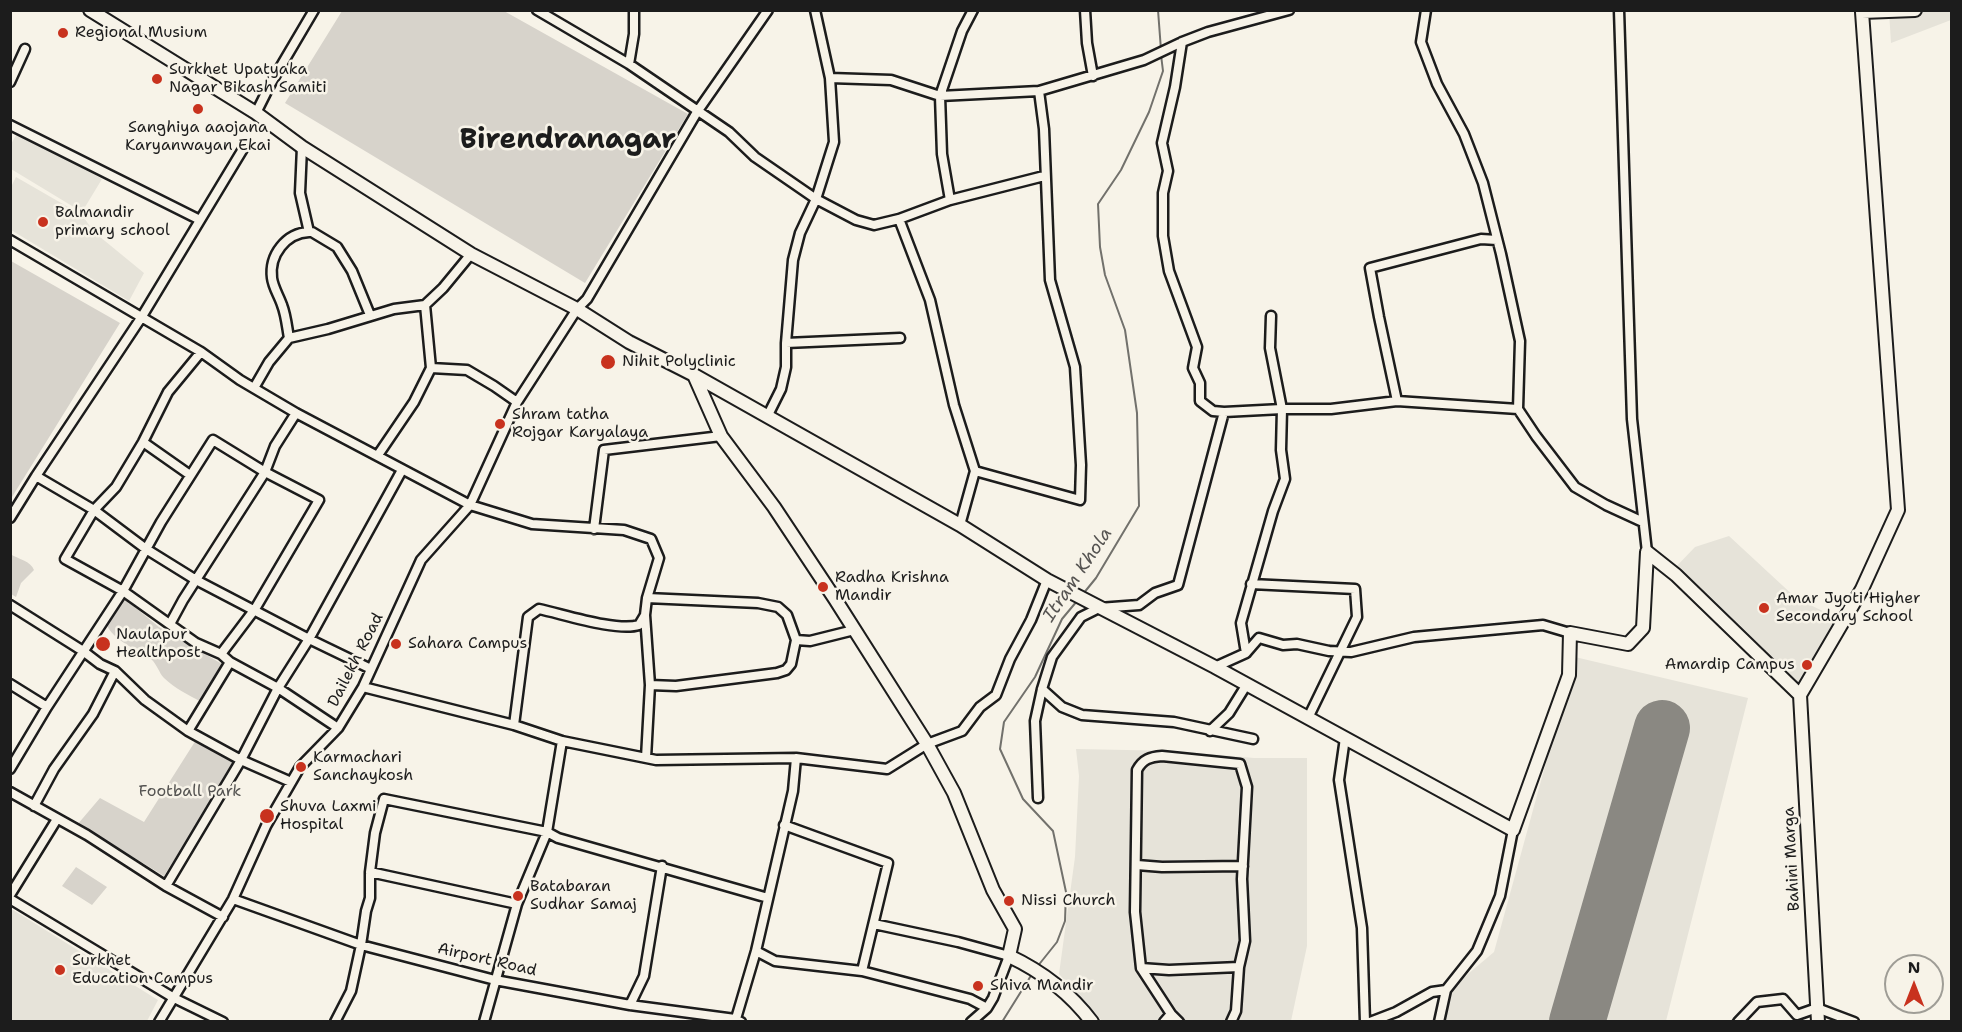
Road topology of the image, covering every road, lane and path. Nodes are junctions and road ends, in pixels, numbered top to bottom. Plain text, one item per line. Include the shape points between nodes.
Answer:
1 (90, 10) edge
2 (314, 10) edge
3 (537, 10) edge
4 (634, 10) edge
5 (768, 10) edge
6 (815, 10) edge
7 (973, 10) edge
8 (1085, 10) edge
9 (1289, 10) edge
10 (1426, 10) edge
11 (1619, 10) edge
12 (1915, 10) edge
13 (1862, 11) edge
14 (1182, 42) junction
15 (25, 50) dead end
16 (629, 64) junction
17 (1093, 76) junction
18 (830, 78) junction
19 (10, 82) edge
20 (1039, 91) junction
21 (940, 96) junction
22 (697, 112) junction
23 (255, 113) junction
24 (10, 124) edge
25 (246, 144) dead end
26 (303, 147) junction
27 (1044, 176) junction
28 (816, 199) junction
29 (950, 201) junction
30 (899, 219) junction
31 (200, 220) junction
32 (309, 232) junction
33 (10, 240) edge
34 (1497, 240) junction
35 (471, 254) junction
36 (425, 305) junction
37 (577, 309) junction
38 (370, 315) junction
39 (1271, 316) dead end
40 (141, 318) junction
41 (289, 338) junction
42 (900, 338) dead end
43 (786, 343) junction
44 (201, 352) junction
45 (431, 368) junction
46 (694, 375) junction
47 (254, 388) junction
48 (1397, 401) junction
49 (517, 402) junction
50 (1282, 409) junction
51 (1518, 409) junction
52 (1224, 412) junction
53 (296, 413) junction
54 (767, 417) junction
55 (721, 436) junction
56 (143, 442) junction
57 (378, 455) junction
58 (402, 470) junction
59 (975, 471) junction
60 (265, 472) junction
61 (190, 475) junction
62 (36, 476) junction
63 (470, 505) junction
64 (94, 510) junction
65 (10, 518) edge
66 (1643, 522) junction
67 (960, 525) junction
68 (594, 530) junction
69 (146, 549) junction
70 (1647, 552) junction
71 (196, 580) junction
72 (1047, 580) junction
73 (1251, 584) junction
74 (123, 591) junction
75 (647, 598) junction
76 (10, 605) edge
77 (1096, 606) junction
78 (255, 609) junction
79 (645, 615) junction
80 (170, 624) junction
81 (854, 630) junction
82 (1570, 633) junction
83 (309, 639) junction
84 (795, 640) junction
85 (84, 651) junction
86 (1341, 651) junction
87 (1246, 653) junction
88 (221, 654) junction
89 (230, 662) junction
90 (1215, 667) junction
91 (371, 669) junction
92 (115, 671) junction
93 (10, 684) edge
94 (1247, 684) junction
95 (650, 685) junction
96 (363, 687) junction
97 (278, 688) junction
98 (1042, 688) junction
99 (1800, 695) junction
100 (47, 707) junction
101 (1308, 718) junction
102 (514, 725) junction
103 (338, 728) junction
104 (188, 730) junction
105 (1210, 731) junction
106 (1345, 738) junction
107 (1253, 739) dead end
108 (562, 741) junction
109 (927, 744) junction
110 (646, 758) junction
111 (796, 758) junction
112 (241, 760) junction
113 (10, 769) edge
114 (291, 782) junction
115 (10, 792) edge
116 (1038, 798) dead end
117 (34, 806) junction
118 (57, 819) junction
119 (784, 825) junction
120 (1513, 830) junction
121 (548, 832) junction
122 (1137, 865) junction
123 (662, 866) junction
124 (1243, 866) junction
125 (370, 873) junction
126 (166, 886) junction
127 (10, 897) edge
128 (768, 898) junction
129 (233, 899) junction
130 (517, 904) junction
131 (223, 917) junction
132 (874, 924) junction
133 (361, 945) junction
134 (756, 951) junction
135 (1009, 956) junction
136 (1239, 967) junction
137 (1141, 968) junction
138 (862, 971) junction
139 (495, 980) junction
140 (1446, 990) junction
141 (174, 999) junction
142 (630, 1005) junction
143 (987, 1008) junction
144 (1817, 1008) junction
145 (1171, 1014) junction
146 (1088, 1019) edge
147 (340, 1020) edge
148 (737, 1021) edge
149 (159, 1022) edge
150 (223, 1022) edge
151 (483, 1022) edge
152 (971, 1022) edge
153 (1164, 1022) edge
154 (1179, 1022) edge
155 (1231, 1022) edge
156 (1365, 1022) edge
157 (1370, 1022) edge
158 (1439, 1022) edge
159 (1738, 1022) edge
160 (1818, 1022) edge
161 (1854, 1022) edge

1 - 23 street
2 - 23 street
3 - 16 street
4 - 16 street
5 - 22 street, Dailekh Road
6 - 18 street
7 - 21 street
8 - 17 street
9 - 14 street
10 - 34 street via 1421,42 1479,173
11 - 66 street via 1632,419
12 - 13 street
13 - 99 street via 1898,510 1862,589
14 - 17 street via 1144,60
14 - 52 street via 1162,143 1168,171 1163,193 1163,236 1169,271 1197,347 1193,368 1200,382 1200,401 1213,411
15 - 19 street
16 - 22 street
17 - 20 street
18 - 21 street via 891,80
18 - 28 street via 834,142
20 - 21 street
20 - 27 street
21 - 29 street via 942,154
22 - 28 street
22 - 37 street, Dailekh Road via 587,299
23 - 26 street
24 - 31 street
25 - 31 street
26 - 32 street via 300,193
26 - 35 street
27 - 29 street
27 - 59 street via 1050,280 1074,367 1080,500
28 - 30 street via 874,225
28 - 43 street via 793,260
29 - 30 street
30 - 59 street via 930,300 954,405
31 - 40 street
32 - 38 street via 337,247 352,271
32 - 41 street via 296,233 281,246 272,262 272,280
33 - 40 street
34 - 48 street via 1480,239 1370,268
34 - 51 street via 1520,341
35 - 36 street
35 - 37 street
36 - 38 street
36 - 45 street
37 - 46 street via 629,342
37 - 49 street, Dailekh Road
38 - 41 street
39 - 50 street via 1270,348
40 - 44 street
40 - 62 street
41 - 47 street
42 - 43 street
43 - 54 street via 781,389
44 - 47 street
44 - 56 street via 168,392
45 - 49 street via 467,370
45 - 57 street via 414,402
46 - 54 street
46 - 55 street
47 - 53 street
48 - 50 street via 1331,409
48 - 51 street
49 - 63 street, Dailekh Road
50 - 52 street
50 - 73 street via 1285,479
51 - 66 street via 1575,487
52 - 77 street via 1178,585 1155,593 1139,605
53 - 57 street
53 - 60 street via 275,446
54 - 67 street
55 - 68 street via 604,450
55 - 81 street via 774,507
56 - 61 street
56 - 64 street via 116,487
57 - 58 street
58 - 63 street
58 - 83 street
59 - 67 street
60 - 61 street via 213,440
60 - 71 street
60 - 78 street via 319,500
61 - 69 street
62 - 64 street
62 - 65 street
63 - 68 street via 532,524
63 - 91 street, Dailekh Road via 421,560
64 - 69 street
64 - 74 street via 66,559
66 - 70 street
67 - 72 street
68 - 75 street via 624,530 651,539 659,558
69 - 71 street
69 - 74 street
70 - 82 street via 1643,628 1637,636 1628,644
70 - 99 street
71 - 78 street
71 - 80 street
72 - 77 street
72 - 109 street via 996,695 980,707 962,731
73 - 86 street via 1355,589 1357,617
73 - 87 street via 1241,623
74 - 80 street
74 - 85 street
75 - 79 street
75 - 84 street via 778,607 787,615
76 - 85 street
77 - 90 street
77 - 98 street via 1081,617 1052,657
78 - 83 street
78 - 88 street
79 - 95 street
79 - 102 street via 639,625 632,627 616,627 539,609 528,617
80 - 88 street via 196,643
81 - 84 street via 810,641
81 - 109 street
82 - 86 street via 1543,625 1413,637
82 - 120 street via 1569,675
83 - 91 street
83 - 97 street
84 - 95 street via 791,664 777,673 676,686
85 - 92 street
85 - 100 street
86 - 87 street via 1283,645 1259,638
86 - 101 street
87 - 90 street
88 - 89 street
89 - 97 street
89 - 104 street
90 - 94 street
91 - 96 street, Dailekh Road
92 - 104 street via 145,700
92 - 117 street via 93,714 54,769
93 - 100 street
94 - 101 street
94 - 105 street via 1229,713
95 - 110 street
96 - 102 street
96 - 103 street, Dailekh Road
97 - 103 street
97 - 112 street
98 - 105 street via 1062,707 1082,715 1164,721
98 - 116 street via 1035,721
99 - 144 street, Bahini Marga
100 - 113 street
101 - 106 street
102 - 108 street
103 - 114 street, Dailekh Road via 300,767
104 - 112 street
105 - 107 street
106 - 120 street
106 - 156 street via 1339,780 1362,928
108 - 110 street
108 - 121 street
109 - 111 street via 886,769
109 - 135 street via 954,793 993,890 1015,929
110 - 111 street
111 - 119 street
112 - 114 street
112 - 126 street
114 - 129 street, Dailekh Road
115 - 117 street
117 - 118 street
118 - 126 street
118 - 127 street
119 - 128 street
119 - 132 street via 888,863
120 - 140 street via 1500,896 1477,951
121 - 123 street
121 - 125 street via 384,799
121 - 130 street
122 - 124 street
122 - 124 street via 1137,770 1142,762 1162,756 1240,764 1247,787
122 - 137 street via 1135,912
123 - 128 street
123 - 142 street via 644,976
124 - 136 street via 1245,941
125 - 130 street
125 - 133 street via 370,898
126 - 131 street
127 - 141 street
128 - 134 street
129 - 131 street, Dailekh Road
129 - 133 street, Airport Road
130 - 139 street
131 - 141 street, Dailekh Road
132 - 135 street
132 - 138 street
133 - 139 street, Airport Road
133 - 147 street
134 - 138 street via 775,961
134 - 148 street
135 - 143 street
135 - 146 street via 1052,981
136 - 137 street
136 - 155 street via 1236,1011
137 - 145 street
138 - 143 street via 970,999
139 - 142 street, Airport Road
139 - 151 street
140 - 157 street via 1432,992
140 - 158 street
141 - 149 street, Dailekh Road
141 - 150 street
142 - 148 street, Airport Road
143 - 152 street
144 - 159 street via 1797,1015 1783,999 1757,1002
144 - 160 street, Bahini Marga
144 - 161 street
145 - 153 street
145 - 154 street

